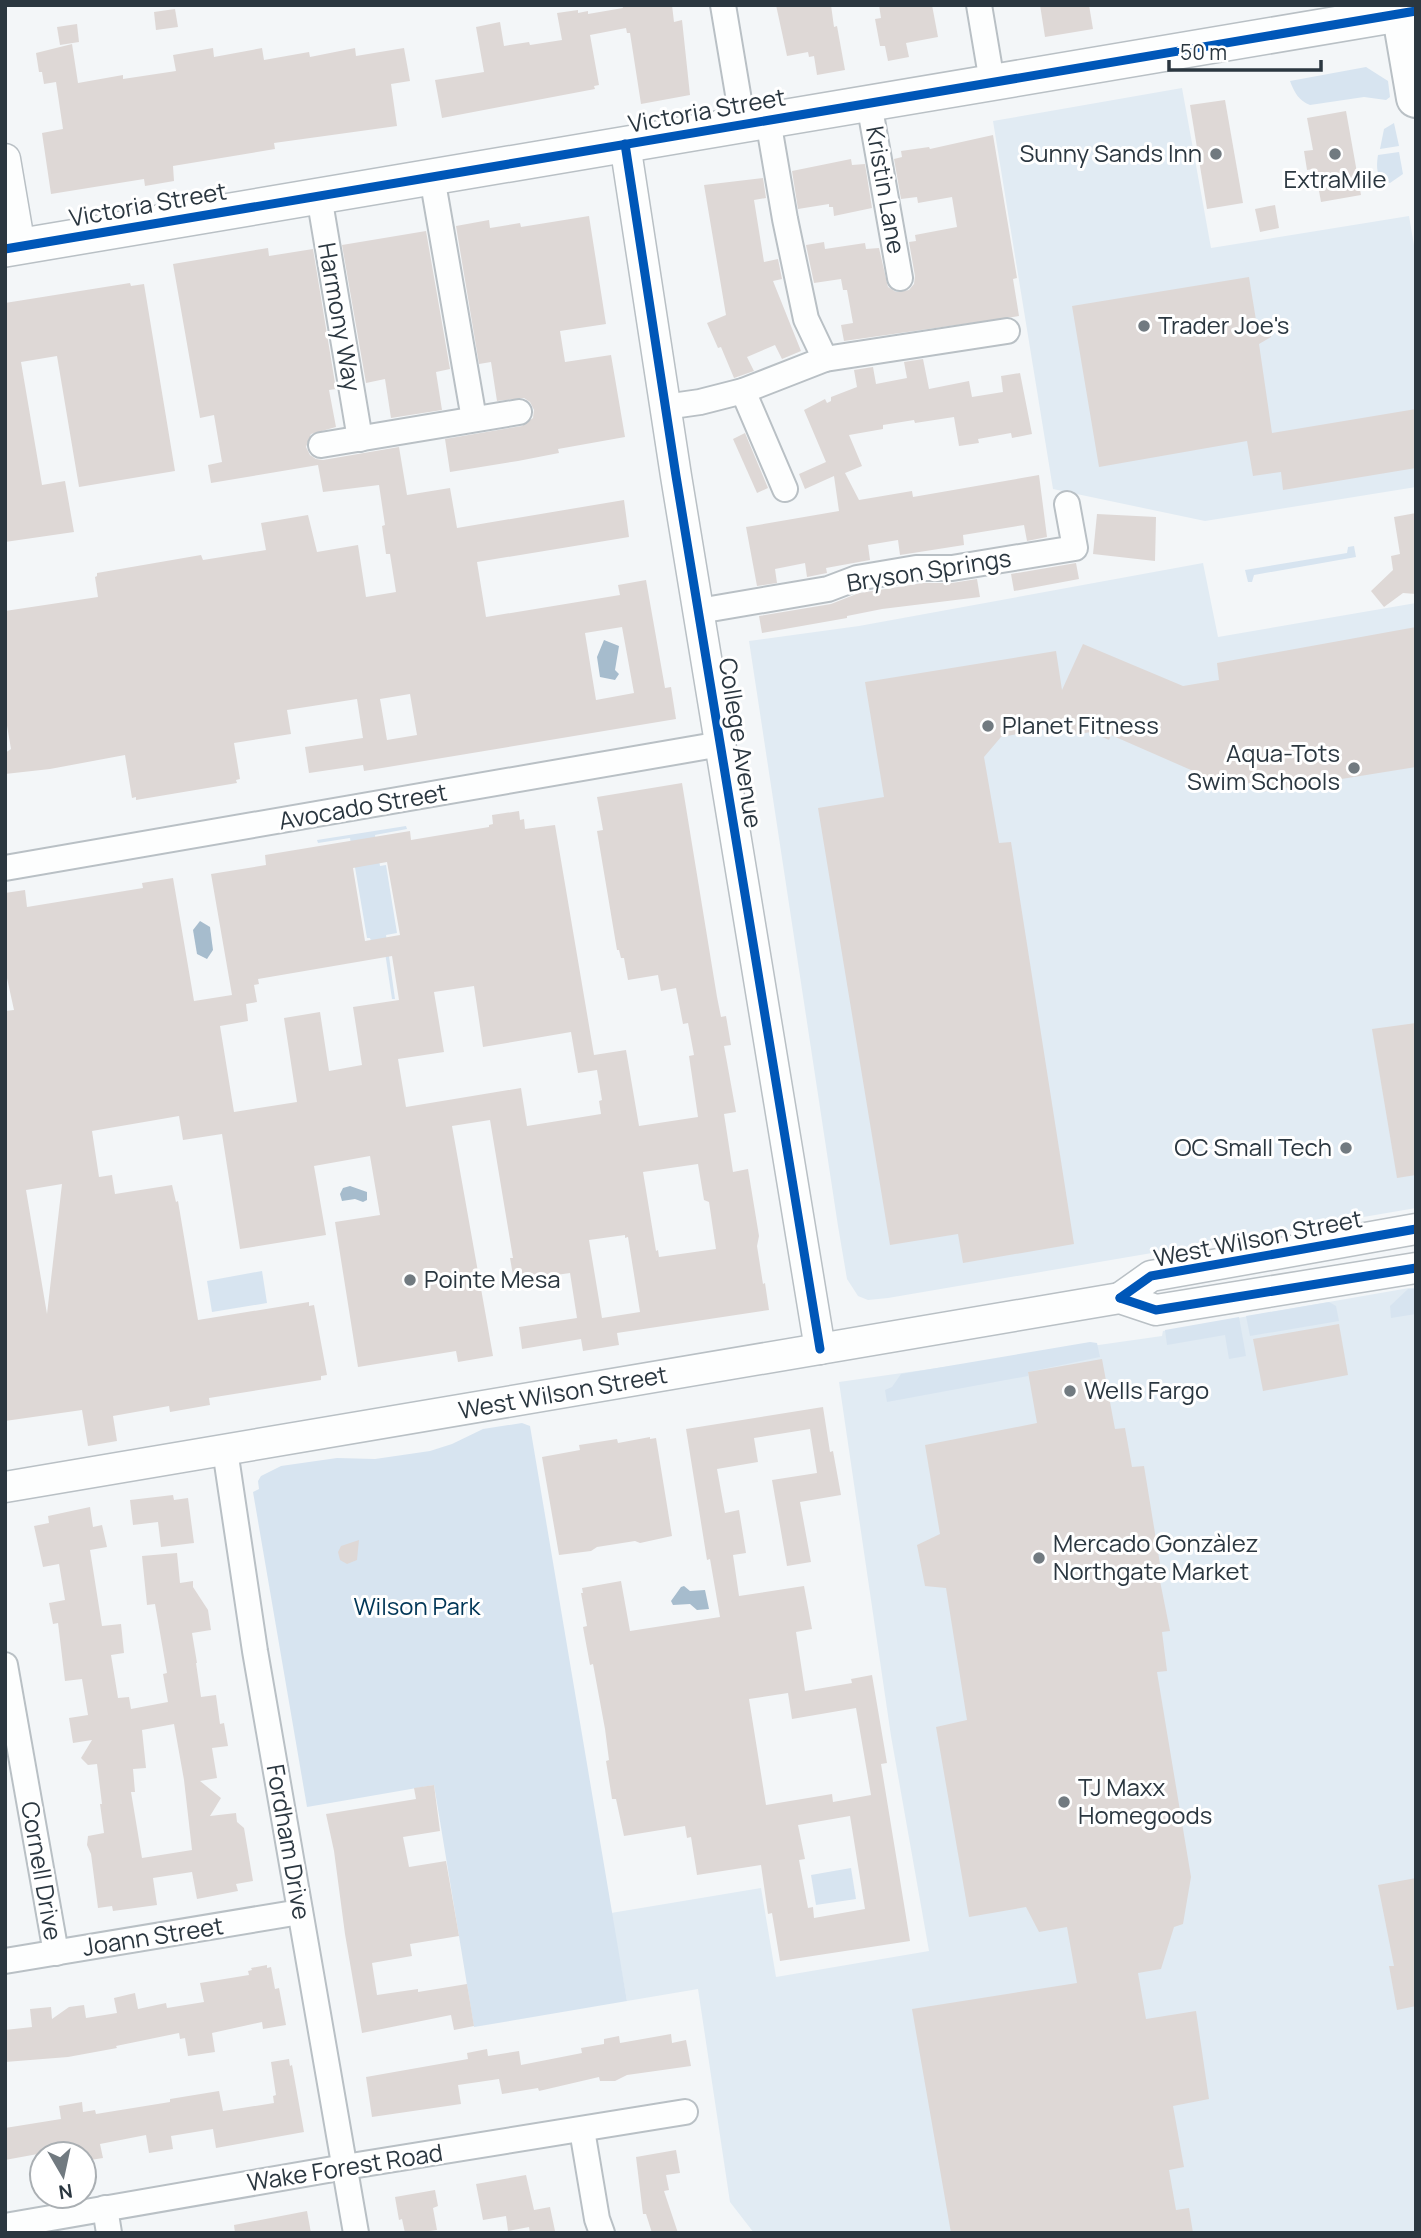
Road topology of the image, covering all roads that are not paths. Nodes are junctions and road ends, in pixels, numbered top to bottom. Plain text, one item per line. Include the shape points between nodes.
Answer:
1 (723, 5) edge
2 (979, 5) edge
3 (1406, 10) edge
4 (992, 82) junction
5 (1416, 98) edge
6 (869, 103) junction
7 (755, 122) junction
8 (625, 144) junction
9 (5, 159) edge
10 (432, 177) junction
11 (319, 196) junction
12 (13, 248) edge
13 (900, 278) dead end
14 (1007, 331) dead end
15 (825, 359) junction
16 (743, 391) junction
17 (665, 407) junction
18 (519, 412) dead end
19 (474, 419) junction
20 (360, 439) junction
21 (321, 445) dead end
22 (785, 489) dead end
23 (1067, 504) dead end
24 (699, 611) junction
25 (721, 744) junction
26 (5, 868) edge
27 (1416, 1229) edge
28 (1416, 1268) edge
29 (1120, 1298) junction
30 (820, 1349) junction
31 (225, 1450) junction
32 (5, 1487) edge
33 (5, 1665) edge
34 (300, 1912) junction
35 (56, 1953) junction
36 (5, 1961) edge
37 (685, 2112) dead end
38 (582, 2130) junction
39 (345, 2167) junction
40 (105, 2208) junction
41 (5, 2226) edge
42 (109, 2233) edge
43 (356, 2233) edge
44 (602, 2233) edge

1 - 7 street
2 - 4 street
3 - 4 main road, Victoria Street
3 - 5 main road
4 - 6 main road, Victoria Street
6 - 7 main road, Victoria Street
6 - 13 street, Kristin Lane
7 - 8 main road, Victoria Street
7 - 15 street via 785,219 806,319
8 - 10 main road, Victoria Street
8 - 17 street, College Avenue
9 - 12 street
10 - 11 main road, Victoria Street
10 - 19 street
11 - 12 main road, Victoria Street
11 - 20 street, Harmony Way
14 - 15 street
15 - 16 street
16 - 17 street
16 - 22 street
17 - 24 street, College Avenue
18 - 19 street
19 - 20 street
20 - 21 street
23 - 24 street, Bryson Springs via 1075,548 952,568 915,568 857,578 828,589
24 - 25 street, College Avenue
25 - 26 street, Avocado Street
25 - 30 street, College Avenue
27 - 29 street, West Wilson Street via 1151,1276
28 - 29 street, West Wilson Street via 1156,1310
29 - 30 street, West Wilson Street
30 - 31 street, West Wilson Street
31 - 32 street, West Wilson Street
31 - 34 street, Fordham Drive
33 - 35 street, Cornell Drive
34 - 35 street, Joann Street
34 - 39 street, Fordham Drive
35 - 36 street, Joann Street
37 - 38 street, Wake Forest Road
38 - 39 street, Wake Forest Road
38 - 44 street
39 - 40 street, Wake Forest Road
39 - 43 street, Fordham Drive
40 - 41 street, Wake Forest Road
40 - 42 street

